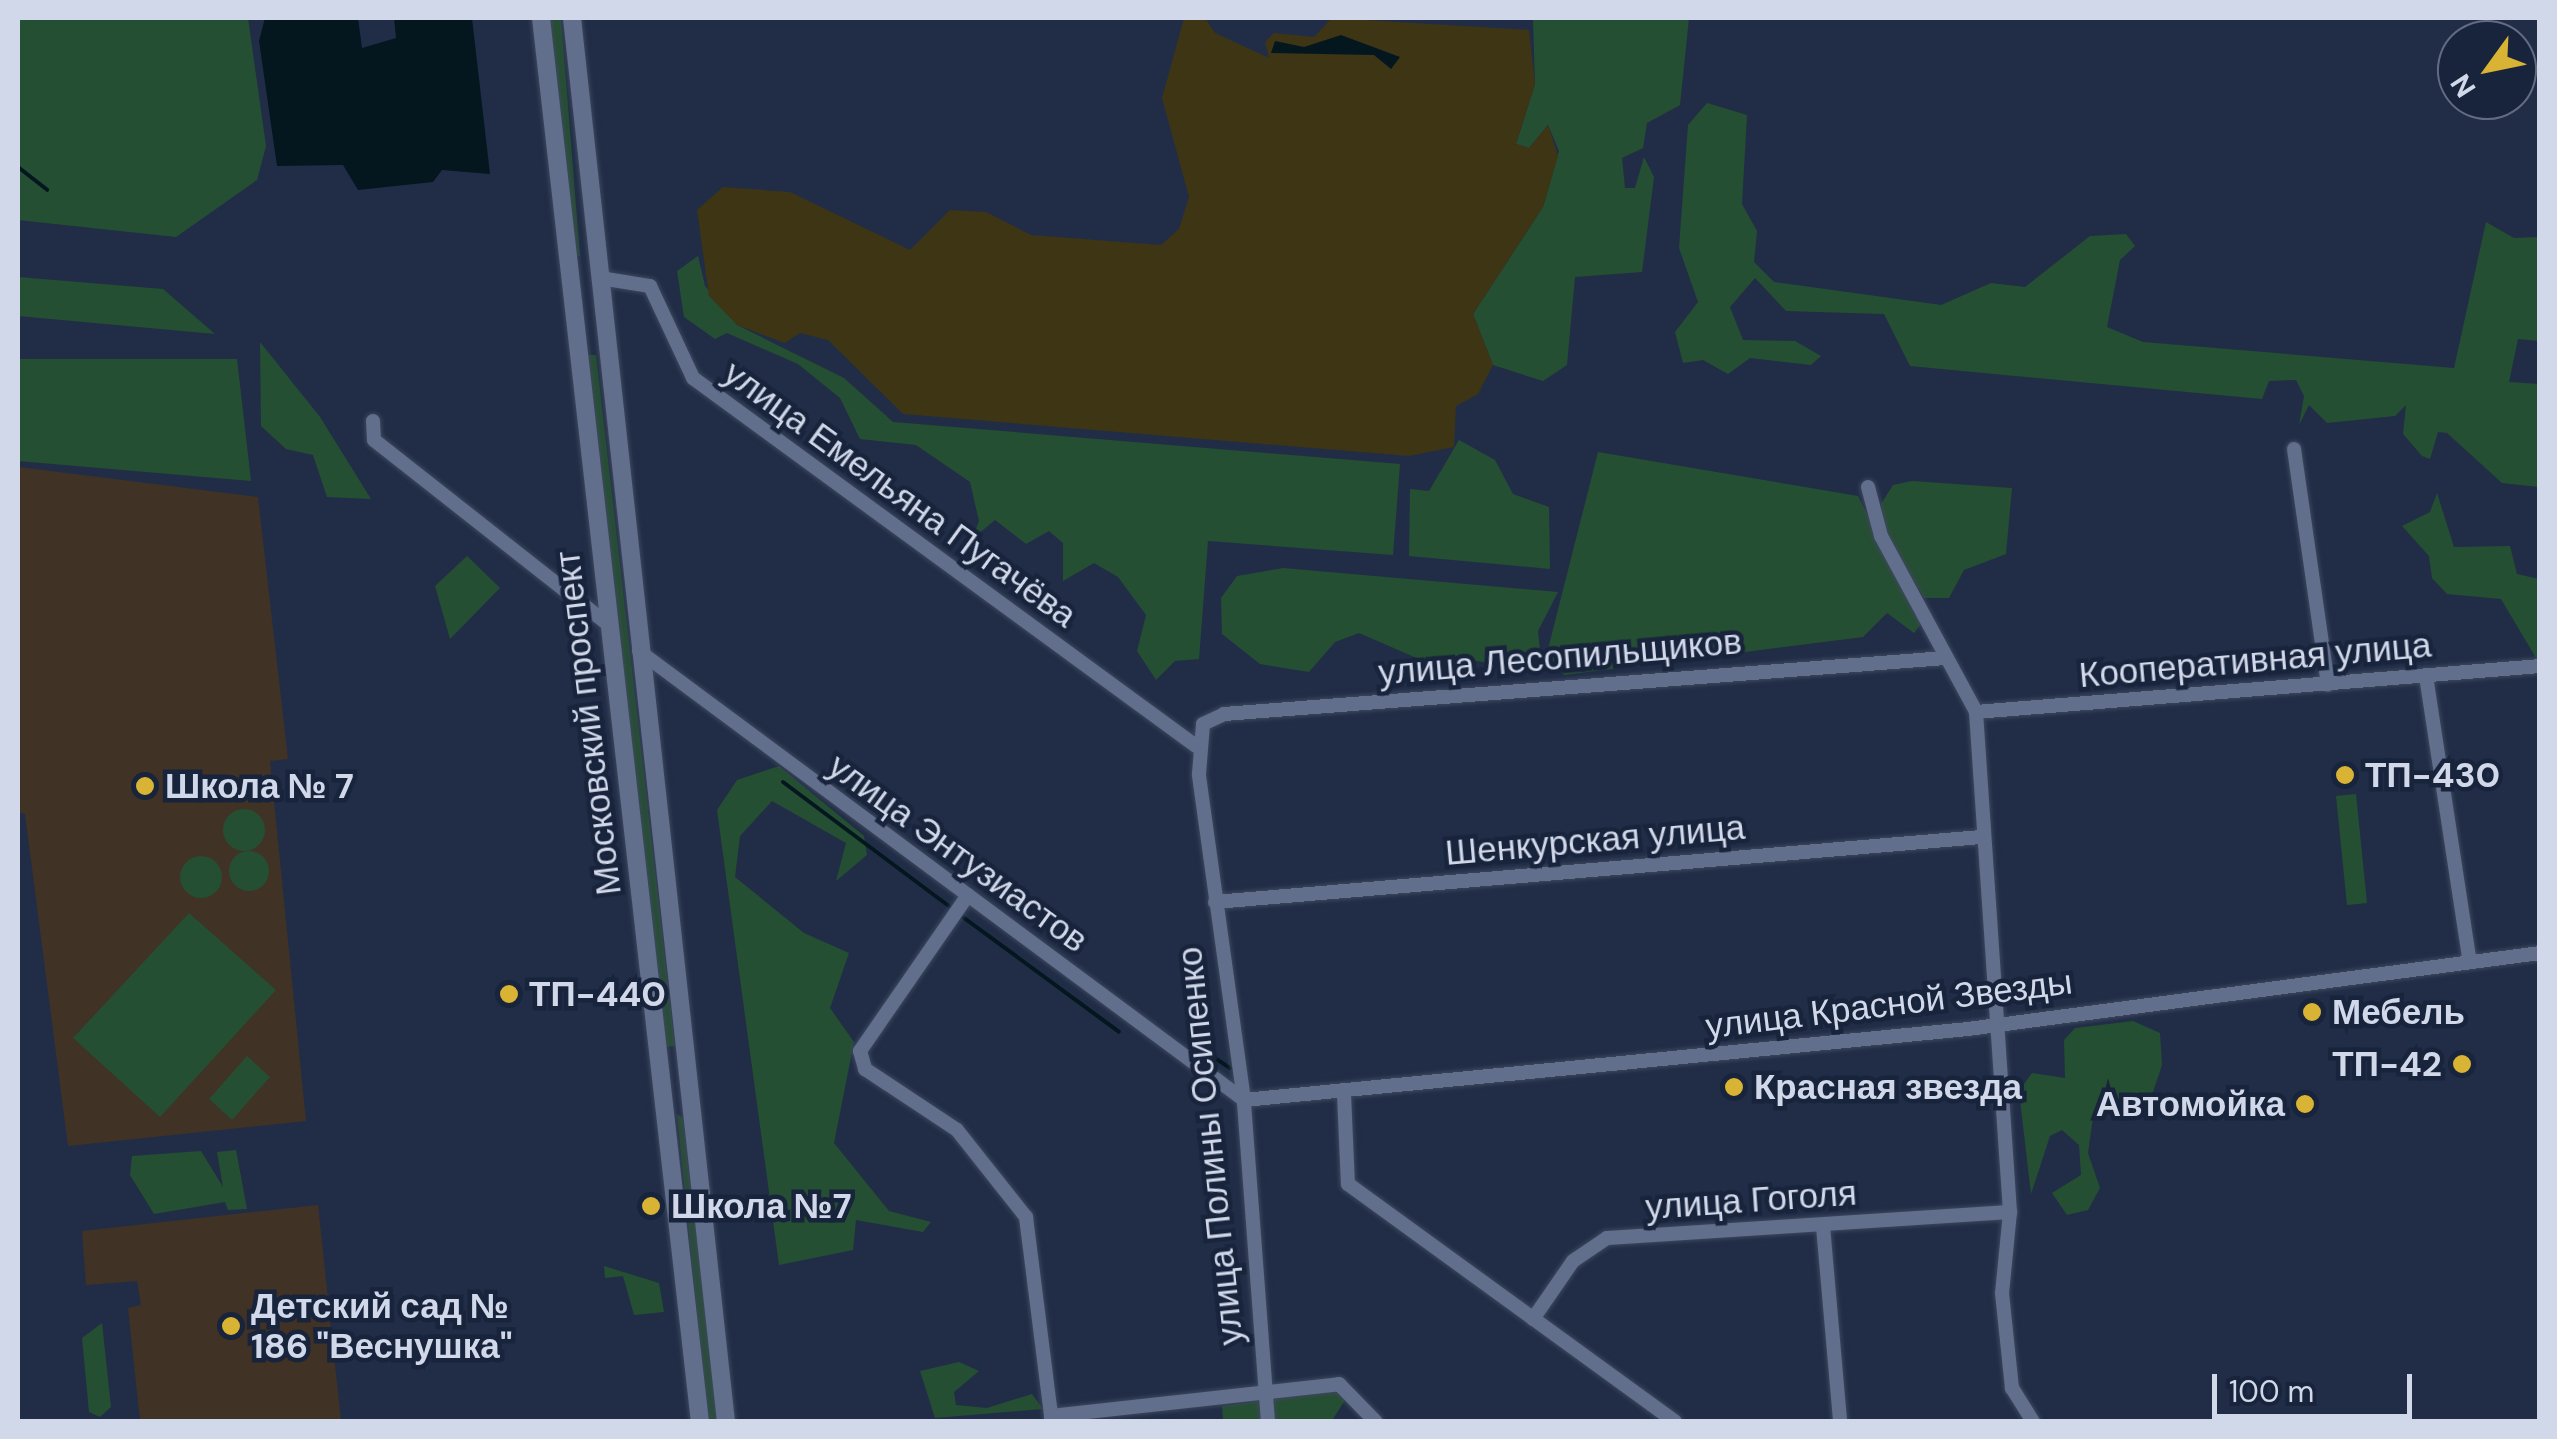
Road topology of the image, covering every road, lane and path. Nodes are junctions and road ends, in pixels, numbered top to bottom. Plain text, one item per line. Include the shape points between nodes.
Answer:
1 (541, 18) edge
2 (572, 18) edge
3 (600, 278) junction
4 (568, 281) junction
5 (373, 421) dead end
6 (2294, 448) dead end
7 (1868, 487) dead end
8 (610, 625) junction
9 (639, 651) junction
10 (1946, 658) junction
11 (2540, 666) edge
12 (2426, 676) junction
13 (2328, 684) junction
14 (1976, 712) junction
15 (1196, 746) junction
16 (1981, 838) junction
17 (968, 895) junction
18 (1215, 902) junction
19 (2540, 953) edge
20 (2470, 962) junction
21 (1996, 1025) junction
22 (688, 1088) junction
23 (661, 1092) junction
24 (1344, 1094) junction
25 (1244, 1100) junction
26 (2010, 1212) junction
27 (1824, 1226) junction
28 (1533, 1319) junction
29 (1264, 1390) junction
30 (1052, 1419) edge
31 (700, 1422) edge
32 (726, 1422) edge
33 (1268, 1422) edge
34 (1376, 1422) edge
35 (1675, 1422) edge
36 (1840, 1422) edge
37 (2032, 1422) edge

1 - 4 main road, Московский проспект
2 - 3 main road, Московский проспект
3 - 4 main road
3 - 9 main road, Московский проспект
3 - 15 street, улица Емельяна Пугачёва via 650,286 693,378
4 - 8 main road, Московский проспект
5 - 8 street via 374,440
6 - 13 street
7 - 10 street via 1881,536
8 - 23 main road, Московский проспект
9 - 17 street, улица Энтузиастов
9 - 22 main road, Московский проспект
10 - 14 street
10 - 15 street, улица Лесопильщиков via 1224,714 1203,724
11 - 12 street, Кооперативная улица
12 - 13 street, Кооперативная улица
12 - 20 street
13 - 14 street, Кооперативная улица
14 - 16 street
15 - 18 street, улица Полины Осипенко
16 - 18 street, Шенкурская улица
16 - 21 street
17 - 25 street, улица Энтузиастов
17 - 30 street via 860,1051 865,1069 957,1130 1026,1217
18 - 25 street, улица Полины Осипенко
19 - 20 street, улица Красной Звезды
20 - 21 street, улица Красной Звезды
21 - 24 street, улица Красной Звезды
21 - 26 street
22 - 23 main road
22 - 32 main road, Московский проспект
23 - 31 main road, Московский проспект
24 - 25 street, улица Красной Звезды
24 - 28 street via 1348,1184
25 - 29 street, улица Полины Осипенко
26 - 27 street, улица Гоголя
26 - 37 street via 2002,1250 2006,1344 2012,1388
27 - 28 street, улица Гоголя via 1607,1238 1573,1261
27 - 36 street
28 - 35 street
29 - 30 street
29 - 33 street, улица Полины Осипенко
29 - 34 street via 1339,1384

